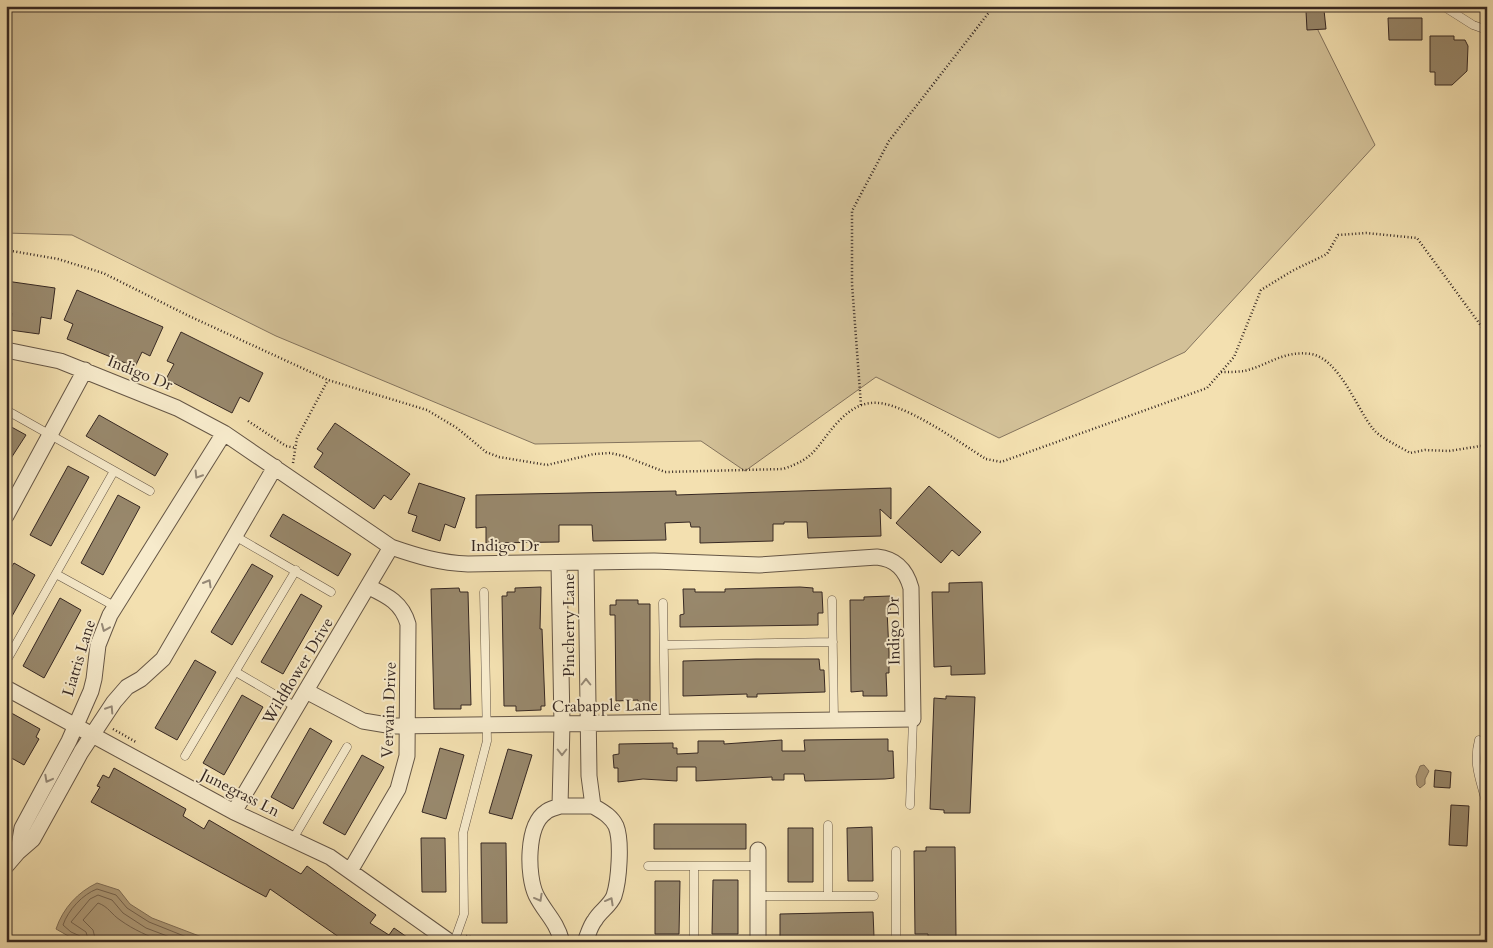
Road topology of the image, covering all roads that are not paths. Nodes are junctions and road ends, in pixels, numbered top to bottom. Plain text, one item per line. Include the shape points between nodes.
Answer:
1 (1443, 6) edge
2 (1487, 30) edge
3 (6, 350) edge
4 (85, 370) junction
5 (6, 410) edge
6 (224, 433) junction
7 (51, 435) junction
8 (275, 467) junction
9 (114, 471) junction
10 (150, 492) dead end
11 (6, 516) edge
12 (235, 536) junction
13 (391, 546) junction
14 (559, 563) junction
15 (586, 563) junction
16 (296, 570) junction
17 (56, 574) junction
18 (369, 587) junction
19 (331, 592) dead end
20 (484, 592) dead end
21 (832, 600) dead end
22 (663, 603) dead end
23 (116, 607) junction
24 (833, 642) junction
25 (664, 645) junction
26 (7, 660) edge
27 (236, 672) junction
28 (6, 688) edge
29 (306, 691) junction
30 (296, 707) junction
31 (834, 719) junction
32 (913, 719) junction
33 (665, 722) junction
34 (587, 723) junction
35 (562, 724) junction
36 (487, 725) junction
37 (75, 726) junction
38 (409, 726) junction
39 (92, 736) junction
40 (1479, 740) dead end
41 (347, 747) dead end
42 (185, 756) dead end
43 (910, 805) dead end
44 (560, 806) junction
45 (593, 806) junction
46 (1487, 807) edge
47 (234, 812) junction
48 (828, 825) dead end
49 (293, 839) junction
50 (758, 850) dead end
51 (896, 851) dead end
52 (18, 852) junction
53 (6, 866) edge
54 (648, 866) dead end
55 (694, 866) junction
56 (759, 866) junction
57 (350, 871) junction
58 (828, 895) junction
59 (759, 896) junction
60 (874, 896) dead end
61 (694, 937) dead end
62 (450, 942) edge
63 (454, 942) edge
64 (562, 942) edge
65 (585, 942) edge
66 (758, 942) edge
67 (896, 942) edge

1 - 2 lane
3 - 4 street, Indigo Dr via 60,361
4 - 6 street, Indigo Dr via 177,408
4 - 7 street
5 - 7 lane
6 - 8 street, Indigo Dr
6 -> 23 street, Liatris Lane
7 - 9 lane
7 - 11 street
8 - 12 street
8 - 13 street, Indigo Dr
9 - 10 lane
9 - 17 lane
12 - 16 lane
39 -> 12 street via 127,687 163,659
13 - 14 street, Indigo Dr via 444,563
13 - 18 street, Wildflower Drive
14 - 15 street, Indigo Dr
14 - 35 street, Pincherry Lane
15 - 32 street, Indigo Dr via 654,561 759,566 888,558 907,576 911,588
34 -> 15 street, Pincherry Lane
16 - 19 lane
16 - 27 lane
17 - 23 lane
17 - 26 lane
18 - 29 street, Wildflower Drive
18 - 38 street, Vervain Drive via 392,599 404,612 408,624
20 - 36 lane
21 - 24 lane
22 - 25 lane
23 -> 37 street, Liatris Lane via 100,638 94,679
24 - 25 lane
24 - 31 lane
25 - 33 lane
27 - 30 lane
27 - 42 lane
28 - 37 street, Junegrass Ln
29 - 30 street, Wildflower Drive
29 - 38 street, Crabapple Lane via 363,721
30 - 47 street, Wildflower Drive
31 - 32 street, Crabapple Lane
31 - 33 street, Crabapple Lane
32 - 43 lane
33 - 34 street, Crabapple Lane
34 - 35 street, Crabapple Lane
34 - 45 street, Pincherry Lane via 588,776
35 - 36 street, Crabapple Lane
35 -> 44 street, Pincherry Lane
36 - 38 street, Crabapple Lane
36 - 63 lane via 486,751 463,833 464,914
37 - 39 street, Junegrass Ln
37 -> 52 street, Liatris Lane via 22,828
38 - 57 street, Vervain Drive via 407,756 398,789
39 - 47 street, Junegrass Ln
39 - 52 street via 34,839
40 - 46 lane via 1475,756
41 - 49 lane
44 - 45 street
44 -> 64 street via 545,812 531,836 530,879 553,918
65 -> 45 street via 595,920 613,897 618,880 616,827 608,814
47 - 49 street, Junegrass Ln
48 - 58 lane
49 - 57 street, Junegrass Ln
50 - 56 street
51 - 67 lane
52 - 53 street
54 - 55 lane
55 - 56 lane
55 - 61 lane
56 - 59 street
57 - 62 street, Junegrass Ln
58 - 59 lane
58 - 60 lane
59 - 66 street

